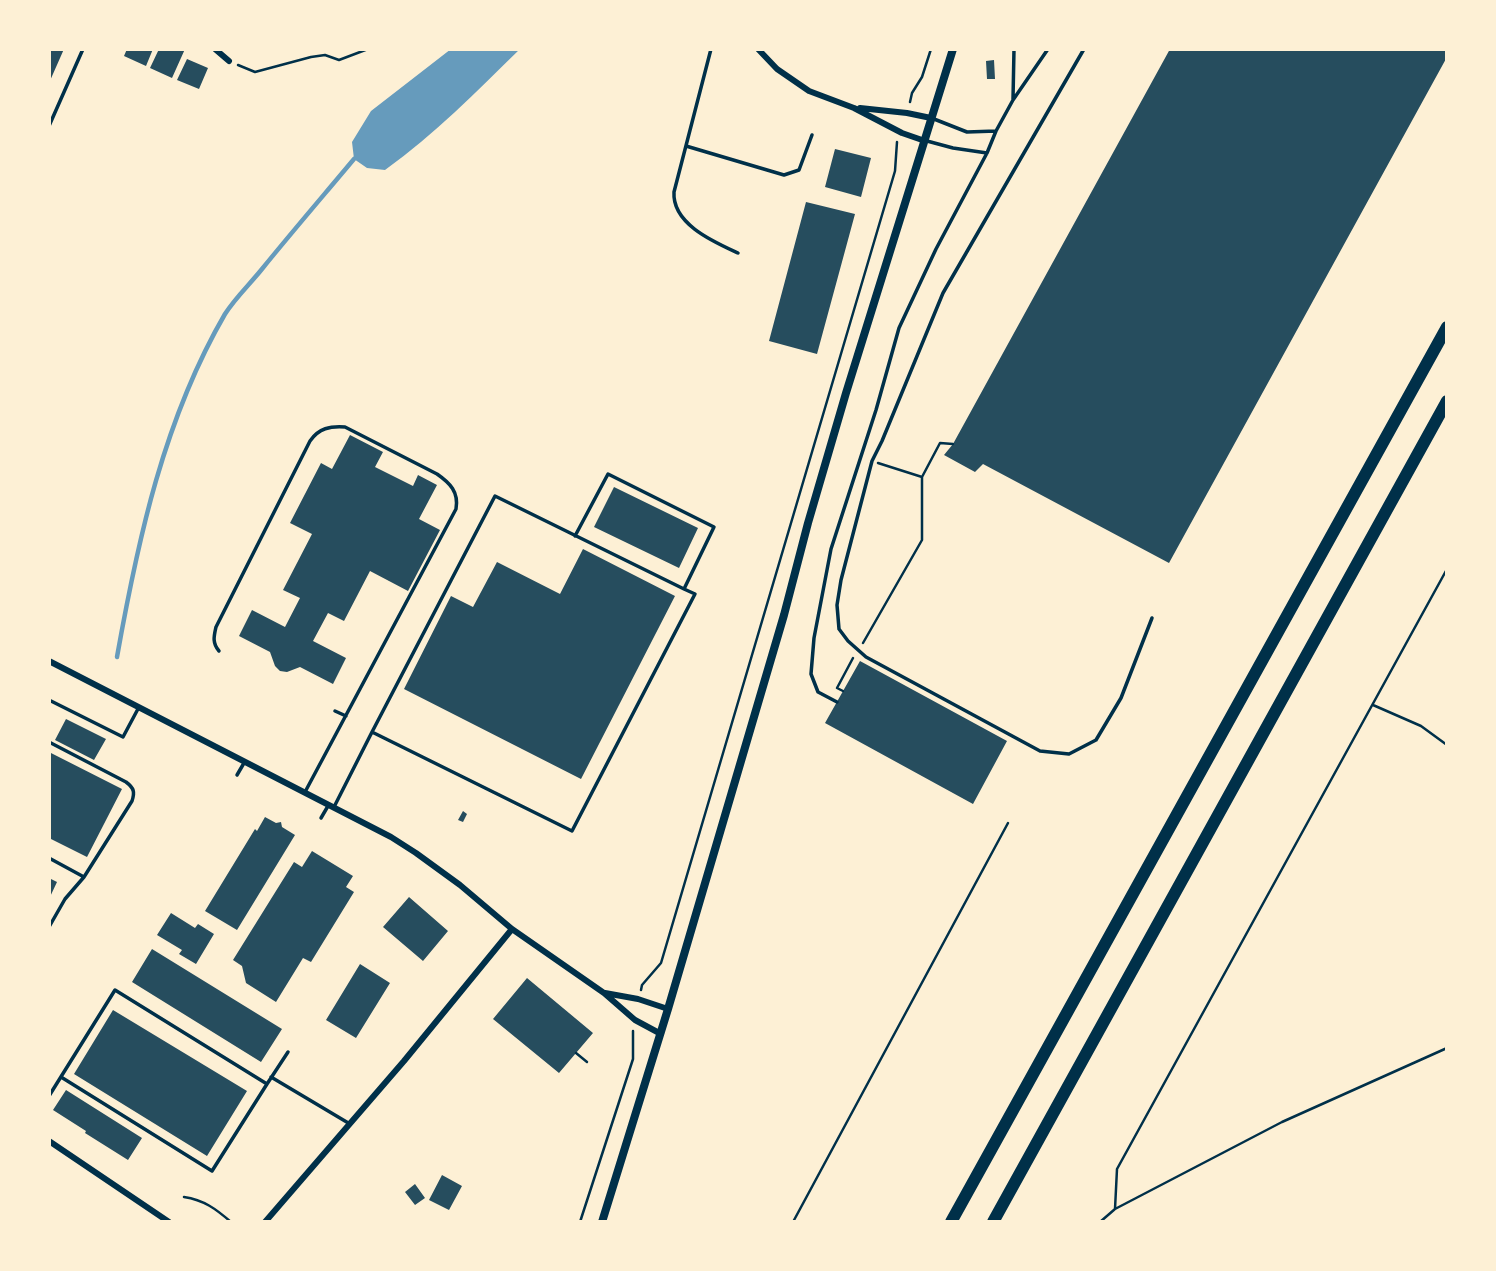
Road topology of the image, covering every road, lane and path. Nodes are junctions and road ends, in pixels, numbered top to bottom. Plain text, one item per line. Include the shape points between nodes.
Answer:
1 (83, 49) edge
2 (215, 49) edge
3 (368, 49) edge
4 (711, 49) edge
5 (758, 49) edge
6 (931, 49) edge
7 (953, 49) edge
8 (1014, 49) edge
9 (1048, 49) edge
10 (1084, 49) edge
11 (229, 61) joint
12 (1013, 100) junction
13 (910, 101) dead end
14 (854, 108) junction
15 (931, 118) junction
16 (49, 126) edge
17 (996, 131) junction
18 (811, 135) dead end
19 (925, 141) junction
20 (897, 142) dead end
21 (686, 146) junction
22 (987, 153) junction
23 (738, 253) dead end
24 (1447, 327) edge
25 (1447, 401) edge
26 (953, 444) dead end
27 (872, 461) junction
28 (922, 477) junction
29 (575, 536) junction
30 (1447, 569) edge
31 (684, 589) junction
32 (1152, 618) dead end
33 (219, 651) dead end
34 (859, 651) junction
35 (49, 661) edge
36 (843, 691) dead end
37 (49, 699) edge
38 (837, 702) dead end
39 (1373, 704) junction
40 (139, 707) junction
41 (335, 711) dead end
42 (346, 716) junction
43 (372, 732) junction
44 (49, 742) edge
45 (1447, 745) edge
46 (245, 761) junction
47 (237, 775) dead end
48 (304, 792) junction
49 (331, 806) junction
50 (321, 818) dead end
51 (1008, 823) dead end
52 (49, 858) edge
53 (84, 877) junction
54 (49, 927) edge
55 (512, 929) junction
56 (604, 993) junction
57 (638, 999) junction
58 (668, 1009) junction
59 (635, 1020) junction
60 (660, 1034) junction
61 (1447, 1048) edge
62 (288, 1052) dead end
63 (576, 1053) dead end
64 (587, 1062) dead end
65 (61, 1077) junction
66 (271, 1077) junction
67 (267, 1084) junction
68 (49, 1096) edge
69 (350, 1124) junction
70 (49, 1141) edge
71 (184, 1197) dead end
72 (1115, 1209) junction
73 (169, 1222) edge
74 (231, 1222) edge
75 (265, 1222) edge
76 (580, 1222) edge
77 (602, 1222) edge
78 (793, 1222) edge
79 (951, 1222) edge
80 (993, 1222) edge
81 (1100, 1222) edge

1 - 16 lane
2 - 11 street
3 - 11 path via 339,60 311,57 255,72
4 - 21 lane
5 - 14 street via 809,92
6 - 13 path
7 - 15 street
8 - 12 lane
9 - 12 lane
10 - 27 lane via 943,293
12 - 17 lane
14 - 15 street
14 - 19 street
15 - 17 lane via 967,132
15 - 19 street
17 - 22 lane
18 - 21 lane via 799,170 785,175
19 - 22 lane
19 - 58 street via 846,393
20 - 57 path via 895,171 661,963 642,985
21 - 23 lane via 673,202 708,239
22 - 38 lane via 899,328 831,549 811,674 818,692
24 - 79 highway
25 - 80 highway
26 - 28 path via 940,443
27 - 28 path
27 - 34 lane via 836,605 839,629
28 - 34 path via 922,540
29 - 31 lane
29 - 31 lane via 608,474 715,527
29 - 43 lane via 495,496
30 - 39 path
31 - 43 lane via 695,594 572,831
32 - 34 lane via 1121,698 1096,740 1069,754 1040,751
33 - 42 lane via 213,637 216,627 315,433 345,427 437,474 454,489 456,509
34 - 36 path via 836,688
35 - 40 street
37 - 40 lane via 123,737
39 - 45 path via 1421,726
39 - 72 path via 1117,1169
40 - 46 street
41 - 42 lane
42 - 48 lane
43 - 49 lane
44 - 53 lane via 127,782 135,793
46 - 47 lane
46 - 48 street
48 - 49 street
49 - 50 lane
49 - 55 street via 416,853
51 - 78 path
52 - 53 lane
53 - 54 lane
55 - 56 street
55 - 69 street
56 - 57 street
56 - 59 street
57 - 58 street
58 - 60 street
59 - 60 street
59 - 76 path via 633,1059
60 - 77 street
61 - 72 path via 1282,1122
62 - 66 lane
63 - 64 path
65 - 67 lane via 212,1171
65 - 67 lane via 114,990
65 - 68 lane
66 - 67 lane
66 - 69 lane
69 - 75 street
70 - 73 street
71 - 74 path via 215,1208
72 - 81 path

